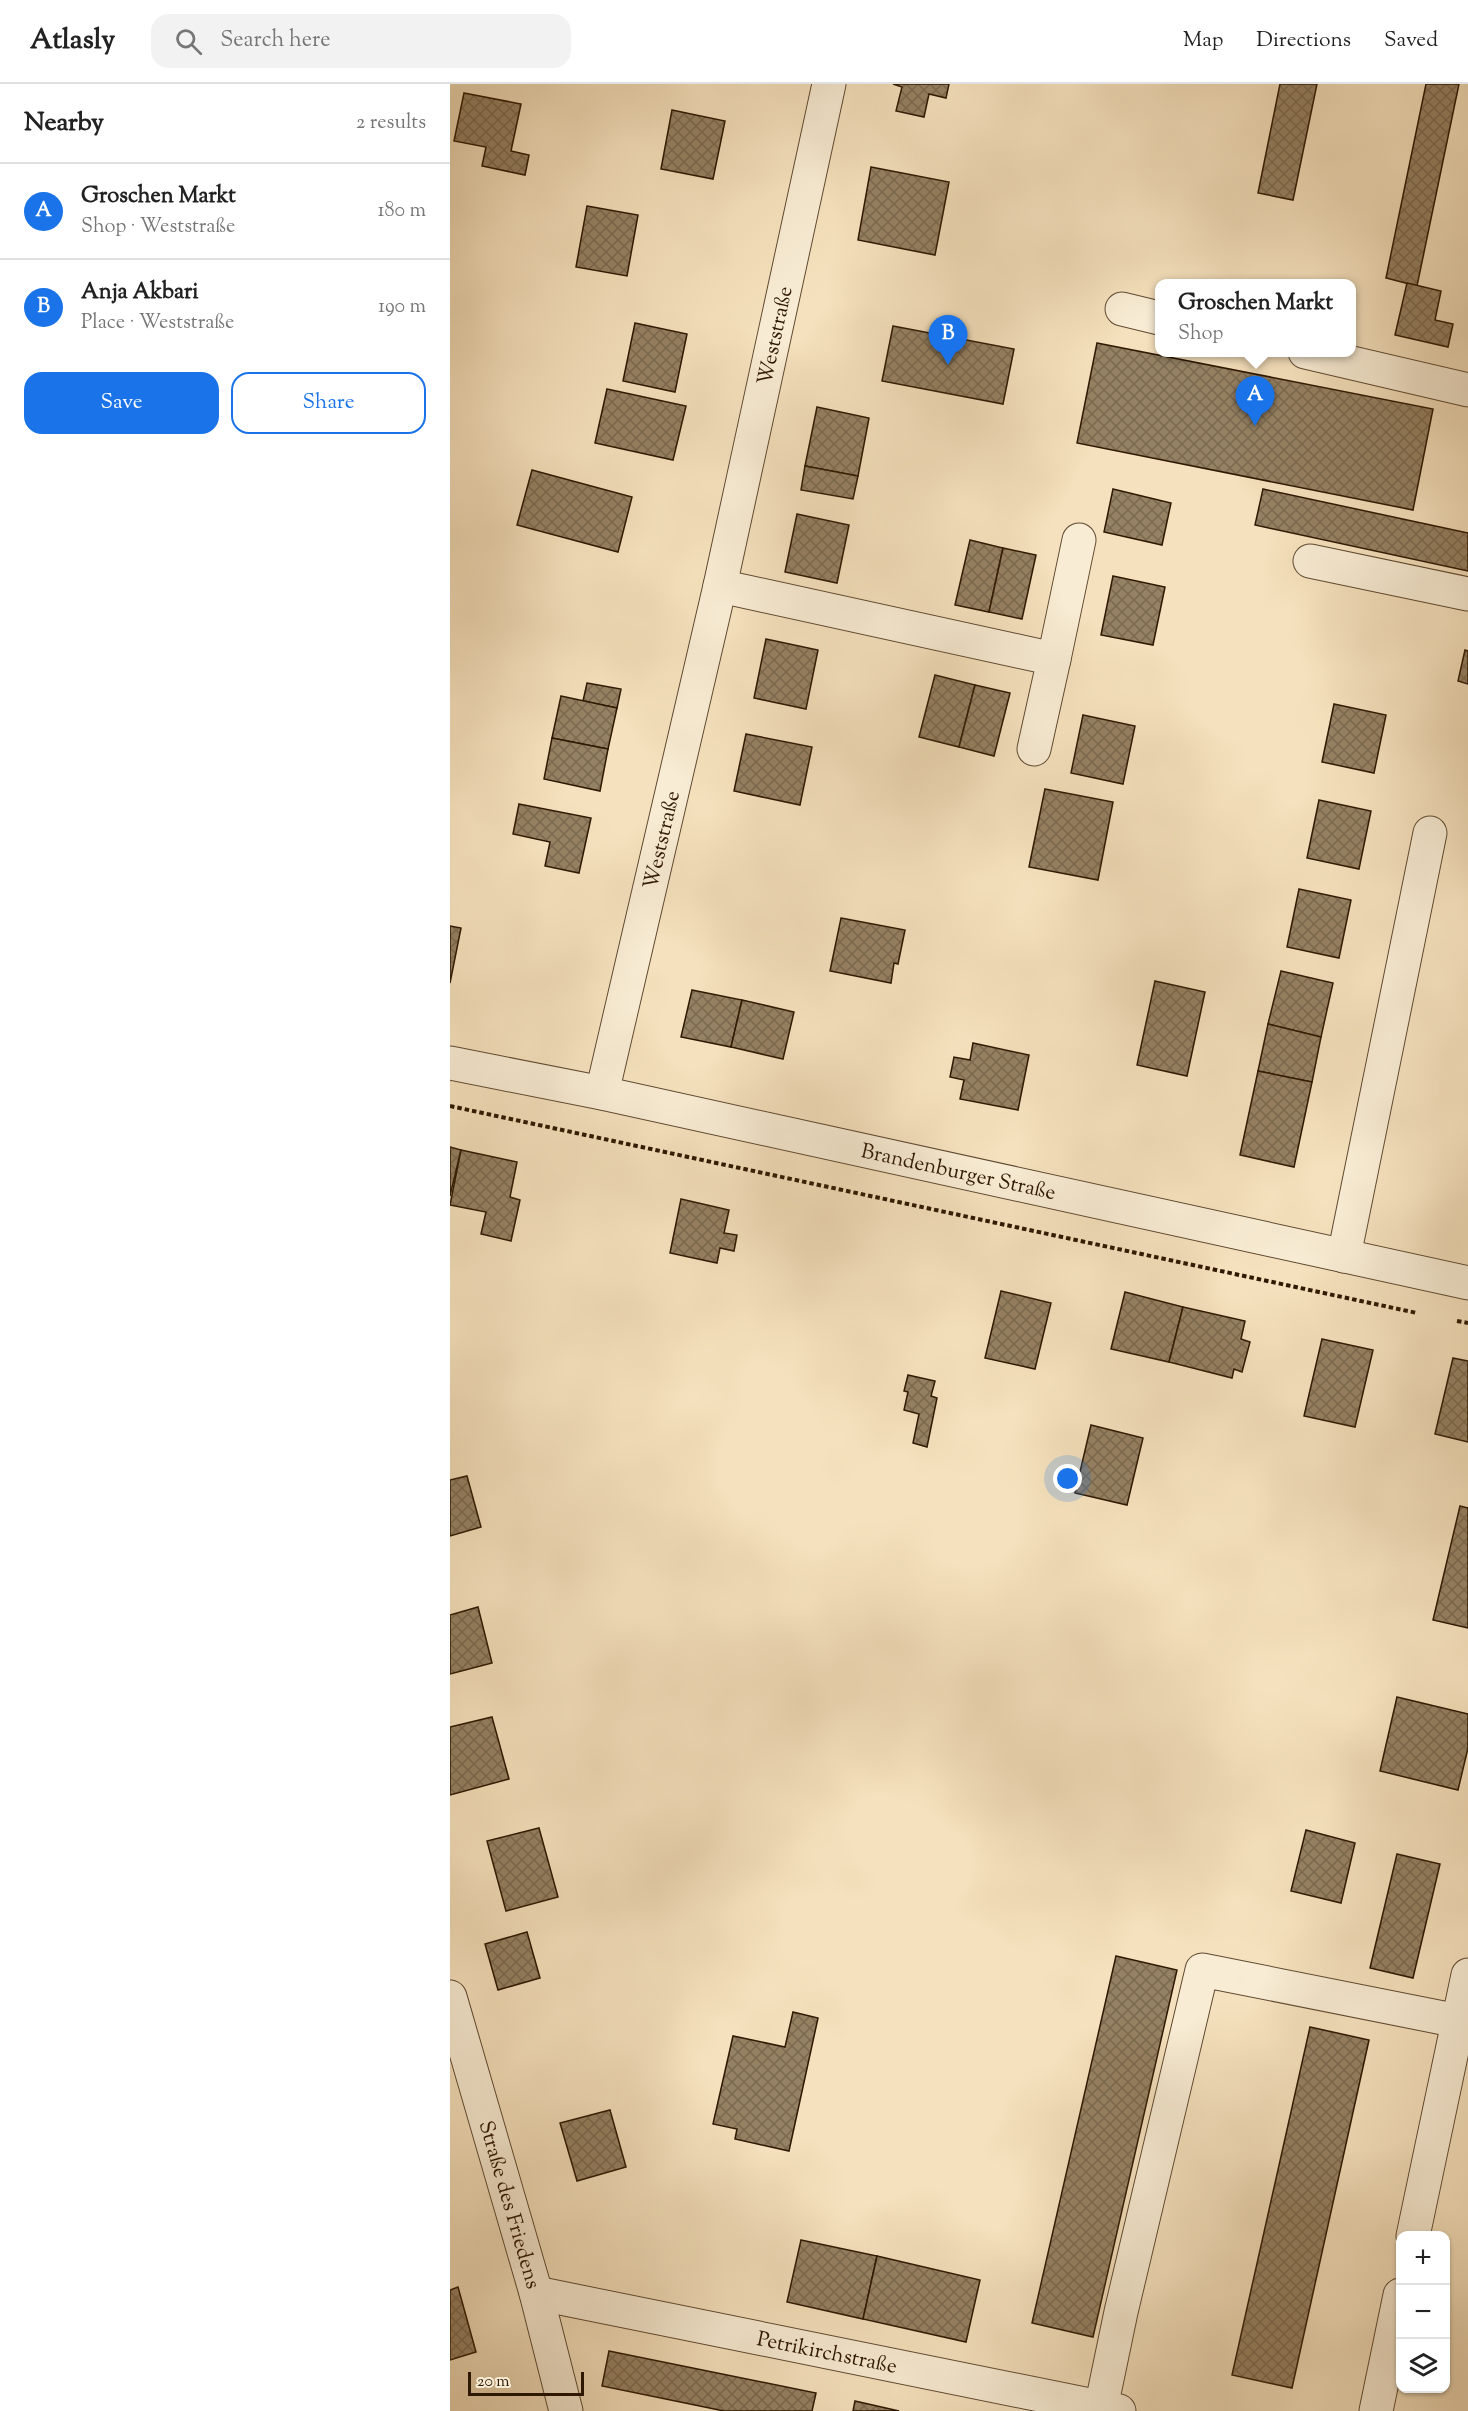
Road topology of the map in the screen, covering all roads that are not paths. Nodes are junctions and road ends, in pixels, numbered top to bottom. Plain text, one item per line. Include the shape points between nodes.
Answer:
1 (829, 84) edge
2 (1122, 309) dead end
3 (1155, 317) edge
4 (1326, 357) edge
5 (1468, 390) edge
6 (1079, 540) dead end
7 (1310, 561) dead end
8 (720, 586) junction
9 (1468, 594) edge
10 (1053, 660) junction
11 (1034, 749) dead end
12 (1430, 833) dead end
13 (450, 1063) edge
14 (603, 1094) junction
15 (1344, 1256) junction
16 (1468, 1283) edge
17 (1468, 1975) edge
18 (450, 1997) edge
19 (1458, 2021) junction
20 (1414, 2231) edge
21 (536, 2293) junction
22 (1396, 2318) edge
23 (1110, 2409) edge
24 (567, 2411) edge
25 (1376, 2411) edge

1 - 8 street, Weststraße
2 - 3 street
4 - 5 street
6 - 10 street
7 - 9 street
8 - 10 street
8 - 14 street, Weststraße
10 - 11 street
12 - 15 street
13 - 14 street, Brandenburger Straße
14 - 15 street, Brandenburger Straße
15 - 16 street, Brandenburger Straße
17 - 19 street
18 - 21 street, Straße des Friedens
19 - 20 street
19 - 23 street via 1202,1970 1121,2312
21 - 23 street, Petrikirchstraße
21 - 24 street, Straße des Friedens
22 - 25 street

